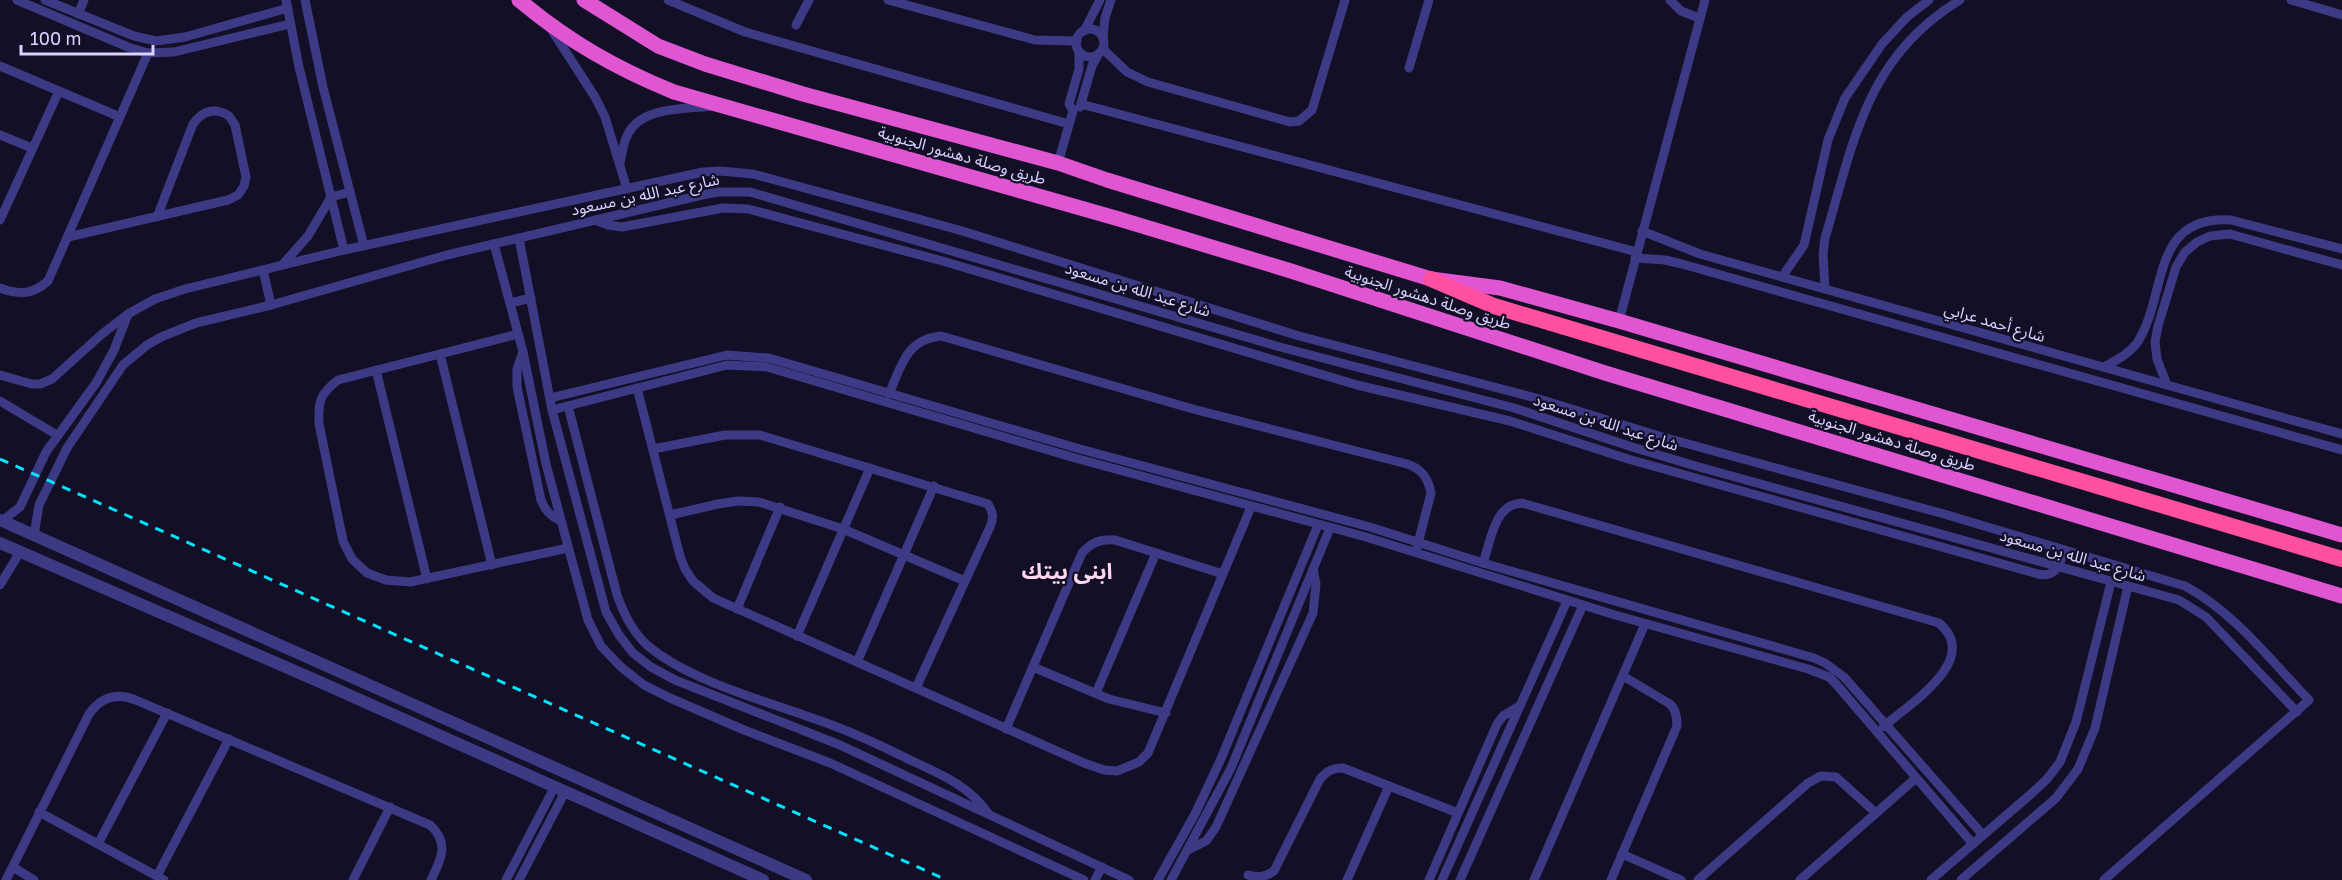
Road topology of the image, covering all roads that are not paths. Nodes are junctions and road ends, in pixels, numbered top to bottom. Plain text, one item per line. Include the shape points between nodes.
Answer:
1 (17, 0) edge
2 (45, 0) edge
3 (84, 0) edge
4 (305, 0) edge
5 (519, 0) edge
6 (584, 0) edge
7 (668, 0) edge
8 (809, 0) edge
9 (888, 0) edge
10 (1100, 0) edge
11 (1111, 0) edge
12 (1345, 0) edge
13 (1429, 0) edge
14 (1670, 0) edge
15 (1705, 0) edge
16 (1960, 0) edge
17 (2290, 0) edge
18 (1926, 1) edge
19 (287, 4) edge
20 (78, 14) junction
21 (265, 15) junction
22 (2342, 15) edge
23 (1700, 18) junction
24 (547, 22) junction
25 (290, 24) junction
26 (796, 26) dead end
27 (112, 27) junction
28 (269, 29) junction
29 (1084, 31) junction
30 (1103, 37) junction
31 (108, 38) junction
32 (1078, 46) junction
33 (1101, 51) junction
34 (148, 53) junction
35 (0, 66) edge
36 (1409, 69) dead end
37 (59, 91) junction
38 (1081, 104) junction
39 (721, 105) junction
40 (1073, 111) junction
41 (120, 117) junction
42 (1069, 124) junction
43 (0, 135) edge
44 (32, 148) junction
45 (1058, 163) junction
46 (619, 166) junction
47 (627, 189) junction
48 (350, 192) junction
49 (331, 197) junction
50 (876, 207) junction
51 (1, 214) edge
52 (157, 217) junction
53 (596, 220) junction
54 (870, 226) junction
55 (1642, 231) junction
56 (68, 237) junction
57 (519, 238) junction
58 (923, 241) junction
59 (494, 244) junction
60 (364, 246) junction
61 (2342, 249) edge
62 (344, 250) junction
63 (920, 255) junction
64 (1636, 255) junction
65 (282, 265) junction
66 (2342, 265) edge
67 (263, 270) junction
68 (1782, 277) junction
69 (1431, 279) junction
70 (0, 288) edge
71 (1825, 289) junction
72 (531, 298) junction
73 (1123, 300) junction
74 (510, 303) junction
75 (271, 305) junction
76 (1899, 310) junction
77 (1119, 313) junction
78 (128, 314) junction
79 (1619, 321) junction
80 (1895, 323) junction
81 (1216, 328) junction
82 (518, 334) junction
83 (1212, 341) junction
84 (523, 352) junction
85 (440, 354) junction
86 (1310, 355) junction
87 (704, 366) junction
88 (2103, 367) junction
89 (376, 370) junction
90 (1306, 370) junction
91 (0, 375) edge
92 (837, 384) junction
93 (2167, 385) junction
94 (637, 388) junction
95 (889, 394) junction
96 (550, 398) junction
97 (0, 401) edge
98 (568, 406) junction
99 (1514, 408) junction
100 (552, 410) junction
101 (974, 418) junction
102 (1510, 422) junction
103 (972, 428) junction
104 (2342, 434) edge
105 (57, 435) junction
106 (1632, 447) junction
107 (653, 449) junction
108 (2342, 450) edge
109 (1628, 459) junction
110 (870, 468) junction
111 (1726, 474) junction
112 (933, 486) junction
113 (1722, 486) junction
114 (576, 500) junction
115 (1275, 502) junction
116 (1831, 503) junction
117 (557, 505) junction
118 (780, 507) junction
119 (1251, 507) junction
120 (1272, 513) junction
121 (1944, 514) junction
122 (670, 515) junction
123 (1828, 515) junction
124 (1, 521) edge
125 (561, 521) junction
126 (1318, 525) junction
127 (1330, 528) junction
128 (843, 529) junction
129 (1939, 533) junction
130 (34, 535) junction
131 (2342, 535) edge
132 (1418, 542) junction
133 (0, 543) edge
134 (568, 548) junction
135 (2064, 550) junction
136 (20, 552) junction
137 (1156, 553) junction
138 (1415, 553) junction
139 (904, 554) junction
140 (2342, 559) edge
141 (1483, 563) junction
142 (608, 564) junction
143 (492, 565) junction
144 (103, 566) junction
145 (2059, 567) junction
146 (594, 568) junction
147 (1313, 569) junction
148 (1223, 574) junction
149 (427, 579) junction
150 (965, 581) junction
151 (2111, 582) junction
152 (95, 583) junction
153 (0, 585) edge
154 (2128, 586) junction
155 (2342, 596) edge
156 (1567, 601) junction
157 (1619, 602) junction
158 (1583, 605) junction
159 (737, 609) junction
160 (1615, 615) junction
161 (1646, 624) junction
162 (797, 636) junction
163 (857, 662) junction
164 (328, 665) junction
165 (681, 667) junction
166 (1033, 667) junction
167 (1623, 676) junction
168 (675, 680) junction
169 (320, 682) junction
170 (916, 688) junction
171 (1096, 693) junction
172 (752, 696) junction
173 (1520, 706) junction
174 (747, 710) junction
175 (2297, 712) junction
176 (167, 713) junction
177 (1166, 713) junction
178 (2076, 722) junction
179 (1886, 724) junction
180 (2095, 728) junction
181 (1006, 729) junction
182 (847, 730) junction
183 (1877, 732) junction
184 (229, 739) junction
185 (840, 745) junction
186 (1916, 777) junction
187 (1389, 786) junction
188 (559, 790) junction
189 (390, 807) junction
190 (39, 812) junction
191 (1458, 813) junction
192 (1876, 813) junction
193 (990, 814) junction
194 (539, 818) junction
195 (549, 822) junction
196 (1983, 835) junction
197 (98, 844) junction
198 (1973, 844) junction
199 (1188, 850) junction
200 (749, 854) junction
201 (1622, 854) junction
202 (13, 867) junction
203 (1101, 867) junction
204 (742, 871) junction
205 (1248, 875) dead end
206 (160, 878) edge
207 (6, 880) edge
208 (34, 880) edge
209 (353, 880) edge
210 (431, 880) edge
211 (506, 880) edge
212 (519, 880) edge
213 (763, 880) edge
214 (806, 880) edge
215 (1084, 880) edge
216 (1095, 880) edge
217 (1129, 880) edge
218 (1158, 880) edge
219 (1171, 880) edge
220 (1347, 880) edge
221 (1429, 880) edge
222 (1442, 880) edge
223 (1460, 880) edge
224 (1534, 880) edge
225 (1611, 880) edge
226 (1681, 880) edge
227 (1698, 880) edge
228 (1800, 880) edge
229 (1931, 880) edge
230 (1961, 880) edge
231 (2104, 880) edge

1 - 31 street
2 - 20 street
3 - 20 street
4 - 48 street
5 - 24 highway, طريق وصلة دهشور الجنوبية
6 - 45 highway, طريق وصلة دهشور الجنوبية via 658,46 705,64
7 - 42 street via 745,32
8 - 26 street
9 - 32 street via 1035,40
10 - 29 street
11 - 30 street
12 - 33 street via 1312,110 1299,121 1290,122 1148,82 1127,72
13 - 36 street
14 - 23 street via 1681,11
15 - 23 street
16 - 71 street via 1932,18 1905,43 1870,98 1825,238
17 - 22 street
18 - 68 street via 1882,44 1838,111 1804,245
19 - 21 street
19 - 25 street
20 - 27 street
21 - 27 street via 171,40 142,39
21 - 28 street via 272,20
23 - 55 street
24 - 39 highway, طريق وصلة دهشور الجنوبية via 629,74
24 - 46 street via 599,105
25 - 28 street
25 - 49 street
27 - 31 street
28 - 34 street via 174,52
29 - 30 street via 1096,30
29 - 32 street
30 - 33 street
31 - 34 street
32 - 33 street via 1091,57
32 - 40 street via 1079,69 1069,104
33 - 38 street via 1092,66
34 - 41 street
35 - 37 street
37 - 41 street
37 - 44 street
38 - 40 street
38 - 64 street
39 - 46 street via 644,117 626,137
39 - 155 highway, طريق وصلة دهشور الجنوبية via 1291,271 1605,373
40 - 42 street
41 - 56 street
42 - 45 street
43 - 44 street
44 - 51 street
45 - 69 highway, طريق وصلة دهشور الجنوبية
46 - 47 street
47 - 50 street, شارع عبد الله بن مسعود via 703,172 736,172
47 - 60 street, شارع عبد الله بن مسعود
48 - 49 street
48 - 60 street
49 - 62 street
49 - 65 street via 308,236
50 - 54 street
50 - 121 street, شارع عبد الله بن مسعود via 1299,336 1536,398
52 - 52 street via 238,195 246,177 235,125 229,116 214,110 205,112 193,123
52 - 56 street
53 - 54 street, شارع عبد الله بن مسعود via 734,191 765,195
53 - 57 street, شارع عبد الله بن مسعود
53 - 63 street via 622,227 735,207
54 - 58 street, شارع عبد الله بن مسعود
55 - 64 street
55 - 68 street, شارع أحمد عرابي via 1694,252
56 - 70 street via 48,281 39,289 27,294
57 - 59 street, شارع عبد الله بن مسعود
57 - 72 street
58 - 63 street
58 - 73 street, شارع عبد الله بن مسعود
59 - 74 street
59 - 75 street, شارع عبد الله بن مسعود
60 - 62 street, شارع عبد الله بن مسعود
61 - 88 street via 2231,220 2195,225 2178,236 2166,256 2136,343
62 - 65 street, شارع عبد الله بن مسعود
63 - 77 street
64 - 79 street
64 - 80 street
65 - 67 street, شارع عبد الله بن مسعود
66 - 93 street via 2230,234 2197,242 2176,267 2156,334 2157,359
67 - 75 street
67 - 78 street, شارع عبد الله بن مسعود via 163,296
68 - 71 street, شارع أحمد عرابي
69 - 79 highway via 1500,288
69 - 140 highway, طريق وصلة دهشور الجنوبية via 1494,306
71 - 76 street, شارع أحمد عرابي
72 - 74 street
72 - 96 street
73 - 77 street
73 - 81 street, شارع عبد الله بن مسعود
74 - 82 street
75 - 130 street, شارع عبد الله بن مسعود via 196,322 147,345 123,365 59,462 39,505
76 - 80 street
76 - 88 street, شارع أحمد عرابي
77 - 83 street
78 - 91 street, شارع عبد الله بن مسعود via 52,379 32,384
78 - 105 street via 96,383
79 - 131 highway
80 - 108 street
81 - 83 street
81 - 86 street, شارع عبد الله بن مسعود
82 - 84 street
82 - 85 street
83 - 90 street
84 - 117 street
84 - 125 street via 517,369 517,387 541,500 545,509
85 - 89 street
85 - 143 street
86 - 90 street
86 - 99 street, شارع عبد الله بن مسعود
87 - 92 street via 727,355 756,356
87 - 94 street
87 - 96 street
88 - 93 street, شارع أحمد عرابي
89 - 149 street
89 - 149 street via 339,380 324,391 318,407 343,541 352,559 367,573 386,580
90 - 102 street
92 - 95 street
92 - 103 street
93 - 104 street, شارع أحمد عرابي
94 - 98 street
94 - 107 street
95 - 101 street
95 - 132 street via 908,352 916,343 940,336 1226,418 1407,464 1422,472 1430,485
96 - 100 street
97 - 105 street
98 - 100 street
98 - 142 street
99 - 102 street
99 - 106 street, شارع عبد الله بن مسعود
100 - 114 street
101 - 103 street
101 - 115 street
102 - 109 street
103 - 119 street
105 - 124 street via 20,507
106 - 109 street
106 - 111 street, شارع عبد الله بن مسعود
107 - 110 street via 725,435 760,435
107 - 122 street
109 - 113 street
110 - 112 street
110 - 128 street
111 - 113 street
111 - 116 street, شارع عبد الله بن مسعود
112 - 139 street
112 - 150 street via 980,500 992,511 993,519
113 - 123 street
114 - 117 street
114 - 146 street
115 - 120 street
115 - 132 street
116 - 123 street
116 - 129 street, شارع عبد الله بن مسعود
117 - 125 street
118 - 122 street via 738,501
118 - 128 street
118 - 159 street
119 - 120 street
119 - 148 street
120 - 126 street
121 - 129 street
121 - 135 street, شارع عبد الله بن مسعود
122 - 159 street via 685,569 713,598
123 - 145 street via 2046,576
124 - 130 street
125 - 134 street
126 - 127 street
126 - 218 street via 1220,761
127 - 138 street
127 - 147 street
128 - 139 street
128 - 162 street
129 - 145 street, شارع عبد الله بن مسعود
130 - 144 street
132 - 138 street
132 - 141 street
133 - 136 street
134 - 143 street
134 - 215 street via 588,621 602,646 644,685 707,715 830,763
135 - 145 street
135 - 175 street, شارع عبد الله بن مسعود via 2168,580 2202,596 2231,619 2309,700
136 - 152 street
136 - 153 street
137 - 148 street
137 - 166 street via 1115,540 1102,539 1091,544 1082,553
137 - 171 street
138 - 156 street
139 - 150 street
139 - 163 street
141 - 157 street
141 - 179 street via 1501,511 1522,503 1940,623 1954,643 1948,668
142 - 146 street
142 - 165 street via 624,614 634,631
143 - 149 street
144 - 152 street
144 - 164 street
145 - 151 street, شارع عبد الله بن مسعود
146 - 168 street via 606,612 619,635 633,653
147 - 199 street via 1231,768
147 - 199 street via 1313,613 1216,827 1206,841
148 - 177 street
150 - 170 street
151 - 154 street, شارع عبد الله بن مسعود
151 - 178 street
152 - 169 street
154 - 175 street, شارع عبد الله بن مسعود via 2179,600 2200,612
154 - 180 street
156 - 158 street
156 - 173 street
157 - 160 street
157 - 179 street via 1825,663 1844,677
158 - 160 street
158 - 223 street
159 - 162 street
160 - 161 street
161 - 167 street
161 - 183 street via 1820,673 1836,684
162 - 163 street
163 - 170 street
164 - 169 street
164 - 200 street
165 - 168 street
165 - 172 street
166 - 171 street
166 - 181 street
167 - 201 street via 1670,704 1677,726
167 - 224 street
168 - 174 street
169 - 188 street
170 - 181 street
171 - 177 street
172 - 174 street
172 - 182 street
173 - 191 street via 1497,724
173 - 222 street
174 - 185 street
175 - 231 street
176 - 184 street
176 - 190 street via 121,696 102,700 89,714
176 - 197 street
177 - 181 street via 1148,753 1139,762 1117,771 1084,763
178 - 180 street
178 - 196 street via 2060,762 2048,779
179 - 183 street
179 - 196 street
180 - 230 street via 2078,769 2056,798
182 - 185 street
182 - 193 street via 964,787
183 - 186 street
184 - 189 street
184 - 206 street
185 - 193 street
186 - 192 street
186 - 198 street
187 - 191 street
187 - 205 street via 1343,768 1325,772 1274,872 1257,878
187 - 220 street
188 - 194 street
188 - 195 street
188 - 204 street
189 - 209 street
189 - 210 street via 430,825 441,838 442,856
190 - 197 street
190 - 202 street
191 - 221 street
192 - 227 street via 1836,777 1821,776 1808,783
192 - 228 street
193 - 203 street
194 - 195 street
194 - 211 street
195 - 212 street
196 - 198 street
197 - 206 street
198 - 229 street
199 - 219 street
200 - 204 street
200 - 214 street
201 - 225 street
201 - 226 street
202 - 207 street
202 - 208 street
203 - 216 street
203 - 217 street
204 - 213 street

